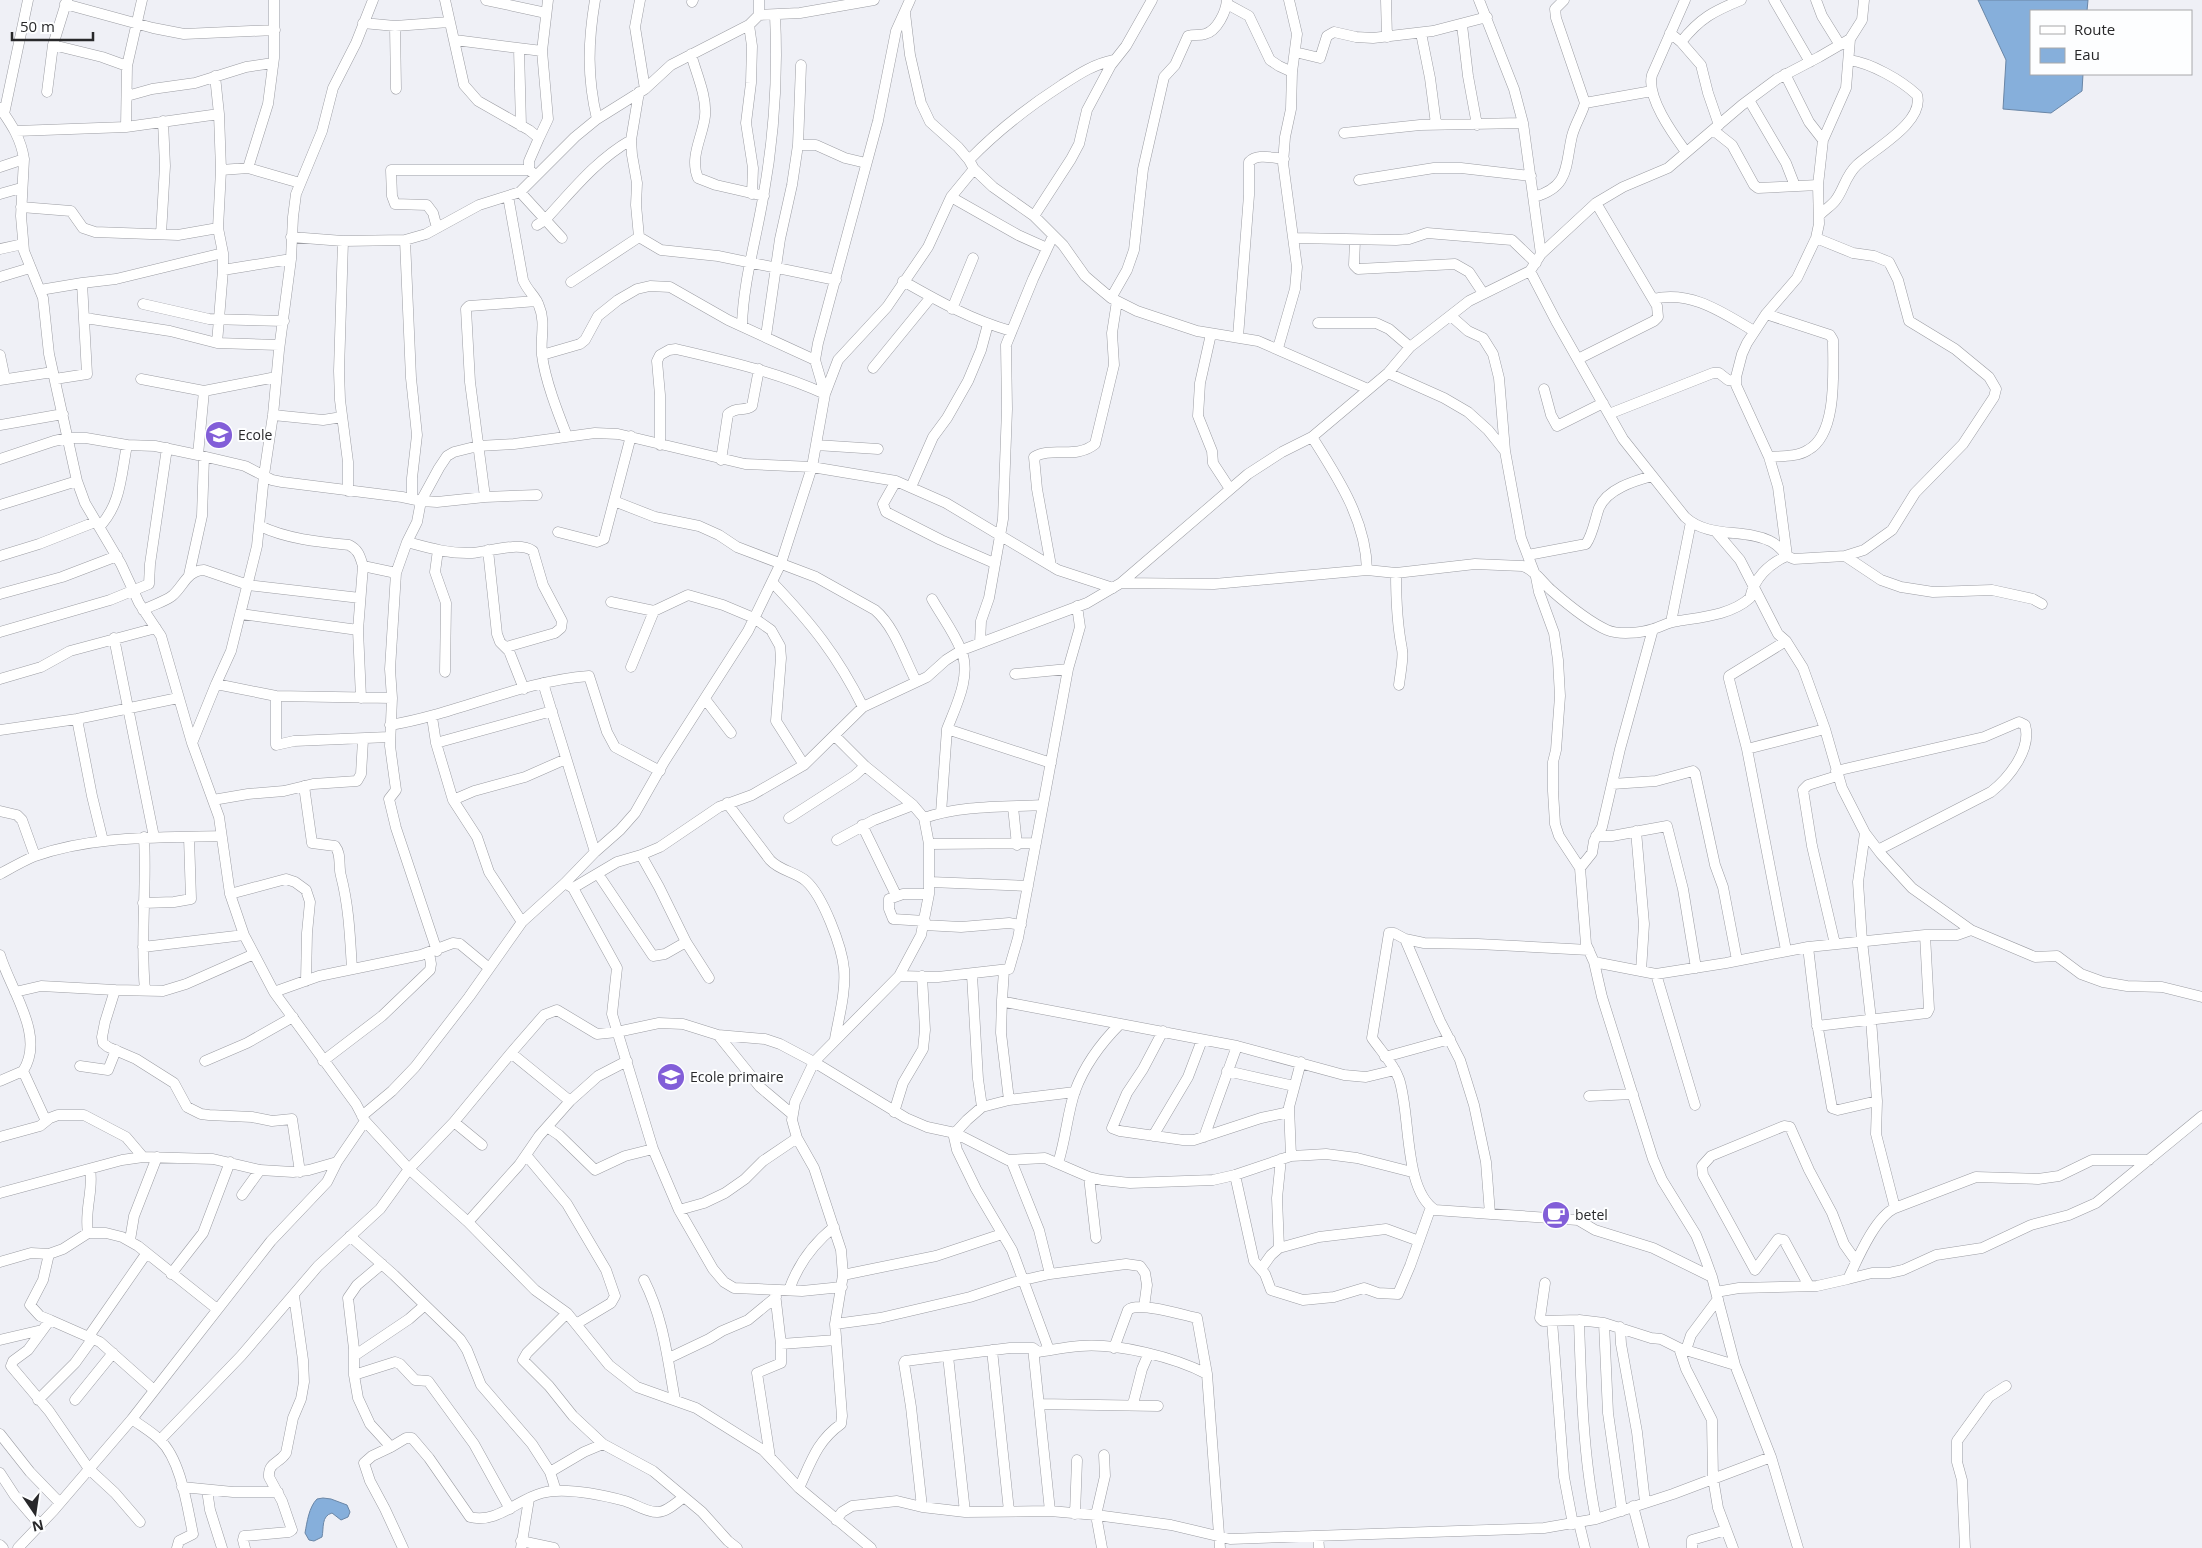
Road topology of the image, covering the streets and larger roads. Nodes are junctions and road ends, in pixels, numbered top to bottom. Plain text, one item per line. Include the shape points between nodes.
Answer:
1 (28, 0) edge
2 (142, 0) edge
3 (274, 0) edge
4 (373, 0) edge
5 (449, 0) edge
6 (486, 0) edge
7 (548, 0) edge
8 (595, 0) edge
9 (640, 0) edge
10 (759, 0) edge
11 (874, 0) edge
12 (910, 0) edge
13 (1152, 0) edge
14 (1289, 0) edge
15 (1386, 0) edge
16 (1479, 0) edge
17 (1564, 0) edge
18 (1685, 0) edge
19 (1741, 0) edge
20 (1774, 0) edge
21 (1816, 0) edge
22 (1864, 0) edge
23 (66, 2) edge
24 (1227, 2) edge
25 (905, 12) junction
26 (546, 13) junction
27 (759, 15) junction
28 (774, 15) junction
29 (1487, 17) junction
30 (449, 22) junction
31 (363, 23) junction
32 (137, 24) junction
33 (1462, 24) junction
34 (749, 25) junction
35 (395, 26) junction
36 (274, 30) junction
37 (1421, 33) junction
38 (1670, 33) junction
39 (1388, 37) junction
40 (1850, 39) junction
41 (455, 40) junction
42 (1681, 42) junction
43 (54, 45) junction
44 (1840, 45) junction
45 (519, 49) junction
46 (542, 51) junction
47 (1295, 52) junction
48 (691, 54) junction
49 (1114, 60) junction
50 (1849, 60) junction
51 (1810, 62) junction
52 (273, 63) junction
53 (801, 65) dead end
54 (127, 66) junction
55 (1292, 72) junction
56 (1786, 74) junction
57 (215, 76) junction
58 (396, 89) dead end
59 (642, 90) junction
60 (1652, 91) junction
61 (47, 92) dead end
62 (127, 96) junction
63 (1749, 100) junction
64 (1585, 103) junction
65 (2, 111) edge
66 (219, 114) junction
67 (597, 119) junction
68 (163, 121) junction
69 (1523, 123) junction
70 (1436, 124) junction
71 (1477, 125) junction
72 (521, 126) junction
73 (126, 127) junction
74 (1716, 128) junction
75 (16, 131) junction
76 (1344, 133) dead end
77 (539, 138) junction
78 (631, 140) junction
79 (1823, 140) junction
80 (798, 145) junction
81 (1686, 152) junction
82 (24, 159) junction
83 (1284, 159) junction
84 (969, 160) junction
85 (866, 163) junction
86 (0, 167) edge
87 (248, 168) junction
88 (974, 169) junction
89 (221, 170) junction
90 (533, 173) junction
91 (1531, 176) junction
92 (1359, 180) dead end
93 (300, 183) junction
94 (1818, 185) junction
95 (1795, 186) junction
96 (21, 188) junction
97 (520, 192) junction
98 (0, 194) edge
99 (752, 194) junction
100 (508, 196) junction
101 (764, 196) junction
102 (951, 197) junction
103 (1534, 197) junction
104 (1596, 203) junction
105 (21, 207) junction
106 (1034, 216) junction
107 (1819, 216) junction
108 (541, 222) junction
109 (218, 228) junction
110 (437, 228) junction
111 (161, 234) junction
112 (1053, 236) junction
113 (291, 237) junction
114 (639, 237) junction
115 (562, 238) dead end
116 (1295, 238) junction
117 (1816, 238) junction
118 (405, 240) junction
119 (1356, 240) junction
120 (343, 241) junction
121 (23, 244) junction
122 (1046, 248) junction
123 (0, 249) edge
124 (222, 253) junction
125 (973, 258) dead end
126 (291, 259) junction
127 (751, 263) junction
128 (1536, 263) junction
129 (775, 267) junction
130 (30, 268) junction
131 (223, 270) junction
132 (0, 277) edge
133 (836, 280) junction
134 (903, 281) junction
135 (571, 282) dead end
136 (82, 283) junction
137 (40, 290) junction
138 (1483, 293) junction
139 (931, 297) junction
140 (1114, 299) junction
141 (1653, 299) junction
142 (537, 301) junction
143 (143, 304) dead end
144 (952, 309) junction
145 (1766, 314) junction
146 (1451, 316) junction
147 (86, 318) junction
148 (220, 320) junction
149 (284, 321) junction
150 (1318, 323) dead end
151 (988, 324) junction
152 (742, 326) junction
153 (1011, 331) junction
154 (1754, 331) junction
155 (1211, 334) junction
156 (766, 336) junction
157 (1238, 337) junction
158 (217, 343) junction
159 (279, 344) junction
160 (1410, 347) junction
161 (1278, 348) junction
162 (542, 355) junction
163 (0, 356) edge
164 (1578, 359) junction
165 (815, 360) junction
166 (873, 368) dead end
167 (759, 369) junction
168 (1388, 373) junction
169 (54, 376) junction
170 (276, 377) junction
171 (3, 379) edge
172 (141, 379) dead end
173 (1735, 381) junction
174 (1368, 389) junction
175 (1544, 390) dead end
176 (204, 391) junction
177 (824, 394) junction
178 (1603, 403) junction
179 (63, 414) junction
180 (1609, 414) junction
181 (273, 415) junction
182 (342, 417) junction
183 (0, 425) edge
184 (567, 436) junction
185 (631, 436) junction
186 (1312, 437) junction
187 (68, 438) junction
188 (127, 445) junction
189 (660, 445) junction
190 (816, 445) junction
191 (478, 446) junction
192 (167, 448) junction
193 (878, 448) dead end
194 (1505, 451) junction
195 (201, 456) junction
196 (1769, 457) junction
197 (0, 459) edge
198 (721, 460) junction
199 (812, 467) junction
200 (264, 475) junction
201 (1652, 476) junction
202 (77, 481) junction
203 (896, 482) junction
204 (911, 487) junction
205 (1230, 489) junction
206 (348, 491) junction
207 (537, 495) dead end
208 (485, 496) junction
209 (417, 500) junction
210 (614, 501) junction
211 (0, 505) edge
212 (1691, 522) junction
213 (97, 524) junction
214 (260, 526) junction
215 (558, 532) dead end
216 (1717, 533) junction
217 (1000, 537) junction
218 (407, 542) junction
219 (438, 550) junction
220 (488, 550) junction
221 (1528, 555) junction
222 (0, 556) edge
223 (117, 556) junction
224 (1787, 556) junction
225 (1844, 556) junction
226 (781, 563) junction
227 (994, 563) junction
228 (363, 566) junction
229 (1051, 566) junction
230 (1367, 570) junction
231 (396, 573) junction
232 (1396, 573) junction
233 (190, 575) junction
234 (1536, 577) junction
235 (772, 582) junction
236 (1753, 584) junction
237 (248, 585) junction
238 (1117, 585) junction
239 (133, 591) junction
240 (0, 594) edge
241 (360, 598) junction
242 (932, 599) dead end
243 (611, 602) dead end
244 (2042, 604) dead end
245 (1077, 606) junction
246 (143, 610) junction
247 (654, 611) junction
248 (241, 614) junction
249 (754, 618) junction
250 (1671, 622) junction
251 (156, 628) junction
252 (1653, 629) junction
253 (358, 630) junction
254 (0, 632) edge
255 (114, 638) junction
256 (1786, 641) junction
257 (980, 643) junction
258 (506, 647) junction
259 (962, 650) junction
260 (631, 667) dead end
261 (1068, 669) junction
262 (445, 672) dead end
263 (1016, 674) dead end
264 (0, 679) edge
265 (916, 681) junction
266 (543, 683) junction
267 (216, 684) junction
268 (1399, 685) dead end
269 (524, 689) junction
270 (276, 696) junction
271 (178, 698) junction
272 (360, 698) junction
273 (392, 698) junction
274 (705, 698) junction
275 (863, 707) junction
276 (127, 708) junction
277 (552, 711) junction
278 (432, 717) junction
279 (78, 719) junction
280 (390, 726) junction
281 (1825, 728) junction
282 (948, 729) junction
283 (0, 730) edge
284 (731, 733) dead end
285 (835, 736) junction
286 (389, 737) junction
287 (363, 740) junction
288 (192, 743) junction
289 (436, 743) junction
290 (1748, 749) junction
291 (566, 759) junction
292 (1051, 763) junction
293 (804, 766) junction
294 (866, 766) junction
295 (660, 771) junction
296 (1837, 774) junction
297 (1612, 784) junction
298 (304, 786) junction
299 (213, 800) junction
300 (453, 800) junction
301 (728, 803) junction
302 (913, 805) junction
303 (1043, 805) junction
304 (1013, 807) junction
305 (0, 811) edge
306 (941, 813) junction
307 (788, 818) dead end
308 (924, 818) junction
309 (862, 825) junction
310 (1636, 831) junction
311 (1865, 833) junction
312 (221, 836) junction
313 (1596, 836) junction
314 (149, 837) junction
315 (189, 837) junction
316 (837, 840) dead end
317 (103, 841) junction
318 (1036, 843) junction
319 (929, 844) junction
320 (1017, 844) junction
321 (1878, 850) junction
322 (595, 852) junction
323 (641, 855) junction
324 (35, 856) junction
325 (1580, 868) junction
326 (0, 874) edge
327 (598, 874) junction
328 (930, 882) junction
329 (569, 886) junction
330 (1028, 886) junction
331 (230, 894) junction
332 (929, 894) junction
333 (896, 895) junction
334 (143, 903) junction
335 (522, 922) junction
336 (925, 923) junction
337 (1021, 925) junction
338 (1971, 930) junction
339 (244, 935) junction
340 (1924, 935) junction
341 (1405, 939) junction
342 (1862, 941) junction
343 (686, 942) junction
344 (1835, 944) junction
345 (143, 947) junction
346 (1808, 947) junction
347 (1589, 950) junction
348 (1786, 950) junction
349 (433, 952) junction
350 (254, 954) junction
351 (0, 956) edge
352 (1737, 960) junction
353 (1594, 962) junction
354 (489, 968) junction
355 (1696, 968) junction
356 (352, 969) junction
357 (1004, 970) junction
358 (1641, 971) junction
359 (972, 974) junction
360 (1656, 974) junction
361 (899, 976) junction
362 (922, 976) junction
363 (709, 978) dead end
364 (306, 981) junction
365 (115, 990) junction
366 (145, 990) junction
367 (15, 992) junction
368 (274, 992) junction
369 (2202, 997) edge
370 (1002, 1000) junction
371 (293, 1017) junction
372 (1871, 1020) junction
373 (1120, 1024) junction
374 (1817, 1026) junction
375 (1163, 1031) junction
376 (617, 1032) junction
377 (718, 1035) junction
378 (835, 1039) junction
379 (1450, 1039) junction
380 (1202, 1040) junction
381 (1237, 1046) junction
382 (116, 1050) junction
383 (511, 1053) junction
384 (1385, 1057) junction
385 (323, 1060) junction
386 (627, 1060) junction
387 (205, 1061) dead end
388 (814, 1062) junction
389 (1300, 1062) junction
390 (80, 1066) dead end
391 (1395, 1070) junction
392 (23, 1071) junction
393 (1227, 1071) junction
394 (0, 1081) edge
395 (1294, 1086) junction
396 (1075, 1092) junction
397 (1633, 1094) junction
398 (1589, 1096) dead end
399 (1009, 1100) junction
400 (570, 1101) junction
401 (1877, 1101) junction
402 (1695, 1105) dead end
403 (982, 1107) junction
404 (894, 1112) junction
405 (1289, 1112) junction
406 (792, 1114) junction
407 (2202, 1116) edge
408 (364, 1118) junction
409 (46, 1122) junction
410 (454, 1122) junction
411 (547, 1127) junction
412 (955, 1133) junction
413 (1152, 1136) junction
414 (0, 1137) edge
415 (797, 1138) junction
416 (1204, 1138) junction
417 (482, 1145) dead end
418 (653, 1149) junction
419 (526, 1155) junction
420 (143, 1157) junction
421 (157, 1157) junction
422 (1286, 1158) junction
423 (1011, 1160) junction
424 (2149, 1160) junction
425 (230, 1162) junction
426 (337, 1162) junction
427 (1058, 1163) junction
428 (90, 1169) junction
429 (409, 1169) junction
430 (260, 1170) junction
431 (300, 1172) junction
432 (1412, 1172) junction
433 (1235, 1175) junction
434 (1089, 1177) junction
435 (0, 1193) edge
436 (242, 1195) dead end
437 (1431, 1207) junction
438 (1895, 1208) junction
439 (679, 1210) junction
440 (1490, 1214) junction
441 (468, 1222) junction
442 (834, 1227) junction
443 (88, 1233) junction
444 (1002, 1234) junction
445 (350, 1236) junction
446 (1096, 1238) dead end
447 (130, 1240) junction
448 (1418, 1241) junction
449 (1279, 1248) junction
450 (49, 1254) junction
451 (146, 1254) junction
452 (1856, 1261) junction
453 (0, 1262) edge
454 (382, 1264) junction
455 (1261, 1269) junction
456 (1755, 1270) junction
457 (171, 1274) junction
458 (1050, 1274) junction
459 (844, 1275) junction
460 (1712, 1277) junction
461 (1848, 1279) junction
462 (644, 1280) dead end
463 (1023, 1280) junction
464 (1545, 1284) dead end
465 (1808, 1286) junction
466 (842, 1287) junction
467 (1755, 1287) junction
468 (789, 1290) junction
469 (775, 1293) junction
470 (1717, 1295) junction
471 (294, 1296) junction
472 (425, 1305) junction
473 (1144, 1307) junction
474 (217, 1309) junction
475 (568, 1313) junction
476 (50, 1320) junction
477 (1552, 1320) junction
478 (1579, 1320) junction
479 (1604, 1323) junction
480 (576, 1324) junction
481 (835, 1324) junction
482 (1620, 1327) junction
483 (42, 1330) junction
484 (91, 1337) junction
485 (0, 1340) edge
486 (836, 1340) junction
487 (781, 1344) junction
488 (1034, 1348) junction
489 (1114, 1348) junction
490 (1682, 1349) junction
491 (992, 1350) junction
492 (1050, 1350) junction
493 (113, 1353) junction
494 (1148, 1355) junction
495 (354, 1356) junction
496 (948, 1356) junction
497 (669, 1358) junction
498 (1735, 1365) junction
499 (1207, 1374) junction
500 (354, 1375) junction
501 (2006, 1386) dead end
502 (154, 1390) junction
503 (38, 1400) junction
504 (75, 1400) dead end
505 (675, 1400) junction
506 (1040, 1404) junction
507 (1133, 1404) junction
508 (1158, 1406) dead end
509 (132, 1419) junction
510 (0, 1434) edge
511 (160, 1440) junction
512 (603, 1444) junction
513 (391, 1446) junction
514 (1104, 1455) dead end
515 (1770, 1457) junction
516 (770, 1458) junction
517 (1077, 1460) dead end
518 (89, 1469) junction
519 (550, 1472) junction
520 (0, 1473) edge
521 (1713, 1478) junction
522 (182, 1487) junction
523 (799, 1488) junction
524 (207, 1490) junction
525 (556, 1490) junction
526 (278, 1492) junction
527 (684, 1497) junction
528 (528, 1499) junction
529 (1645, 1502) junction
530 (60, 1503) junction
531 (1633, 1506) junction
532 (922, 1507) junction
533 (510, 1509) junction
534 (1622, 1510) junction
535 (1009, 1511) junction
536 (1050, 1511) junction
537 (965, 1512) junction
538 (1075, 1514) junction
539 (1096, 1516) junction
540 (1596, 1519) junction
541 (836, 1520) junction
542 (140, 1522) dead end
543 (1576, 1524) junction
544 (40, 1525) junction
545 (1726, 1530) junction
546 (1318, 1536) junction
547 (1220, 1543) edge
548 (521, 1544) edge
549 (0, 1545) edge
550 (3, 1548) edge
551 (18, 1548) edge
552 (177, 1548) edge
553 (222, 1548) edge
554 (245, 1548) edge
555 (402, 1548) edge
556 (554, 1548) edge
557 (737, 1548) edge
558 (871, 1548) edge
559 (1102, 1548) edge
560 (1319, 1548) edge
561 (1585, 1548) edge
562 (1644, 1548) edge
563 (1692, 1548) edge
564 (1733, 1548) edge
565 (1798, 1548) edge
566 (1965, 1548) edge

1 - 65 street
2 - 32 street
3 - 36 street
4 - 31 street
5 - 30 street
6 - 26 street
7 - 26 street
8 - 67 street via 589,38 589,70
9 - 59 street via 635,28
10 - 27 street
11 - 28 street
12 - 25 street
13 - 49 street via 1126,46
14 - 47 street via 1297,34
15 - 39 street
16 - 29 street
17 - 64 street via 1555,9 1556,18
18 - 38 street
19 - 42 street via 1707,15
20 - 51 street
21 - 44 street
22 - 40 street via 1862,20
23 - 32 street
23 - 43 street
24 - 55 street via 1249,16 1270,60
24 - 140 street via 1214,30 1188,36 1175,65 1164,77 1143,169 1134,250
25 - 84 street via 910,55 921,103 930,122
25 - 85 street via 896,31 880,115
26 - 46 street
27 - 28 street
27 - 34 street
28 - 101 street via 777,60
29 - 33 street
29 - 69 street
30 - 35 street
30 - 41 street
31 - 35 street
31 - 93 street via 333,88 322,131
32 - 36 street via 184,34
32 - 54 street
33 - 37 street
33 - 71 street
34 - 48 street
34 - 99 street via 751,83 746,124 753,168
35 - 58 street
36 - 52 street
37 - 39 street
37 - 70 street
38 - 42 street
38 - 60 street via 1652,75
39 - 47 street via 1365,39 1334,32 1327,36 1320,58
40 - 44 street
40 - 50 street
41 - 45 street
41 - 72 street via 464,85 478,101
42 - 74 street via 1701,65
43 - 54 street
43 - 61 street
44 - 51 street
45 - 46 street
45 - 72 street
46 - 77 street via 548,119
47 - 55 street
48 - 59 street via 671,65
48 - 99 street via 705,106 695,156 698,178
49 - 84 street via 1093,66 1032,104 995,133
49 - 106 street via 1087,110 1079,144
50 - 79 street via 1843,98
50 - 107 street via 1900,81 1917,95 1918,105 1900,131 1857,165 1846,178 1836,200
51 - 56 street
52 - 57 street
52 - 87 street via 268,104
53 - 80 street
54 - 62 street
55 - 83 street
56 - 63 street
56 - 79 street via 1809,122
57 - 62 street
57 - 66 street
59 - 67 street
59 - 78 street
60 - 64 street
60 - 81 street via 1667,124
62 - 73 street
63 - 74 street
63 - 95 street via 1786,163
64 - 103 street via 1572,135 1569,162 1560,180 1548,193
65 - 75 street
66 - 68 street
66 - 89 street
67 - 90 street
68 - 73 street
68 - 111 street via 165,166
69 - 71 street
69 - 91 street
70 - 71 street
70 - 76 street
72 - 77 street
73 - 75 street
74 - 81 street
74 - 95 street via 1732,145 1754,185 1761,188
75 - 82 street
77 - 90 street via 529,161
78 - 108 street via 608,154 587,173
78 - 114 street
79 - 94 street
80 - 85 street via 816,145
80 - 129 street
81 - 104 street via 1661,172 1623,187
82 - 86 street
82 - 96 street
83 - 116 street
83 - 157 street via 1259,157 1249,162
84 - 88 street
85 - 133 street
87 - 89 street
87 - 93 street
88 - 102 street
88 - 106 street
89 - 109 street
90 - 97 street
90 - 110 street via 391,170 395,204 427,205
91 - 92 street via 1472,168 1434,168
91 - 103 street
93 - 113 street
94 - 95 street
94 - 107 street
96 - 98 street
96 - 105 street
97 - 100 street
97 - 108 street
99 - 101 street
100 - 110 street via 480,204
100 - 142 street via 523,280
101 - 127 street
102 - 122 street
102 - 134 street via 928,246
103 - 128 street
104 - 128 street
104 - 141 street
105 - 111 street via 71,210 84,228 95,232
105 - 121 street
106 - 112 street
107 - 117 street
108 - 115 street
109 - 111 street via 186,234
109 - 124 street
110 - 118 street
112 - 122 street
112 - 140 street via 1085,276
113 - 120 street
113 - 126 street
114 - 127 street via 661,250
114 - 135 street
116 - 119 street
116 - 161 street via 1297,278
117 - 145 street via 1796,278
117 - 225 street via 1853,253 1889,262 1898,280 1909,321 1955,349 1989,377 1996,390 1962,444 1915,493 1892,530 1864,550
118 - 120 street
118 - 209 street via 417,435 412,478
119 - 128 street via 1406,239 1427,233 1512,240
119 - 138 street via 1354,265 1358,269 1455,264 1469,272
120 - 182 street via 338,371
121 - 123 street
121 - 130 street
122 - 153 street
124 - 131 street
124 - 136 street via 116,279
125 - 144 street
126 - 131 street
126 - 149 street
127 - 129 street
127 - 152 street
128 - 138 street
128 - 164 street via 1556,321
129 - 133 street
129 - 156 street
130 - 132 street
130 - 137 street
131 - 148 street
133 - 165 street
134 - 139 street
134 - 177 street via 877,319 838,360
136 - 137 street
136 - 147 street
137 - 169 street
138 - 146 street
139 - 144 street
139 - 166 street
140 - 155 street via 1137,311
140 - 229 street via 1114,365 1095,444 1080,452 1047,453 1034,457
141 - 154 street via 1670,296 1692,299
141 - 164 street via 1659,311 1657,320
142 - 162 street via 543,322
142 - 191 street via 469,306 466,309
143 - 148 street
144 - 151 street
145 - 154 street
145 - 196 street via 1830,335 1833,340 1831,403 1822,438 1809,450 1798,454
146 - 160 street
146 - 194 street via 1486,341 1493,354 1499,378
147 - 158 street via 170,331
147 - 169 street via 87,374
148 - 149 street
148 - 158 street
149 - 159 street
150 - 160 street via 1376,323 1389,329
151 - 153 street
151 - 204 street via 968,381 934,436
152 - 156 street
152 - 162 street via 670,287 650,286 624,296 598,316 580,344
153 - 217 street via 1006,345 1005,487
154 - 173 street via 1742,354
155 - 157 street
155 - 205 street via 1200,383 1198,416 1212,451 1213,463
156 - 165 street
157 - 161 street
158 - 159 street
159 - 170 street
160 - 168 street
161 - 174 street
162 - 184 street
163 - 171 street
164 - 178 street
165 - 177 street
167 - 177 street
167 - 189 street via 676,349 660,355 657,361
167 - 198 street via 752,406 737,408 728,414
168 - 174 street
168 - 194 street via 1468,412
169 - 171 street
169 - 179 street
170 - 176 street
170 - 181 street
172 - 176 street
173 - 180 street via 1728,380 1719,372 1713,373
173 - 196 street
174 - 186 street
175 - 178 street via 1557,426
176 - 195 street
177 - 190 street
178 - 180 street
179 - 183 street
179 - 187 street
180 - 201 street via 1622,439
181 - 182 street via 323,420
181 - 200 street
182 - 206 street
184 - 185 street via 596,433
184 - 191 street
185 - 189 street
185 - 210 street
186 - 205 street via 1263,463
186 - 230 street via 1352,504
187 - 188 street
187 - 197 street
187 - 202 street
188 - 192 street
188 - 213 street via 115,505 111,515
189 - 198 street
190 - 193 street
190 - 199 street
191 - 208 street
191 - 209 street via 447,456
192 - 195 street
192 - 239 street via 150,582
194 - 221 street via 1521,538
195 - 200 street via 245,466
195 - 233 street via 202,516
196 - 224 street via 1778,487
198 - 199 street
199 - 203 street
199 - 226 street
200 - 206 street via 282,482
200 - 214 street
201 - 212 street
201 - 221 street via 1623,486 1606,498 1600,505 1586,544
202 - 211 street
202 - 213 street
203 - 204 street
203 - 227 street via 884,504 886,512
204 - 217 street via 965,513
205 - 238 street
206 - 209 street
207 - 208 street
208 - 209 street via 437,502
209 - 218 street via 417,522
210 - 215 street via 601,541
210 - 226 street via 655,517 699,526 737,547
212 - 216 street
212 - 250 street
213 - 222 street
213 - 223 street
214 - 228 street via 274,533 349,545 359,554
214 - 237 street
216 - 224 street via 1762,537
216 - 236 street via 1740,560
217 - 227 street
217 - 229 street
218 - 219 street
218 - 231 street
219 - 220 street via 474,553
219 - 262 street via 435,572 446,603
220 - 258 street via 497,634
220 - 258 street via 529,548 562,621 561,628 555,632
221 - 234 street
223 - 239 street
223 - 240 street via 62,577
224 - 225 street via 1794,559
224 - 236 street via 1770,566
225 - 244 street via 1881,580 1901,587 1933,592 1992,590
226 - 235 street
226 - 265 street via 816,577 879,614
227 - 257 street via 989,598 981,621
228 - 231 street
228 - 241 street
229 - 238 street via 1069,574
230 - 232 street
230 - 238 street via 1214,584
231 - 273 street via 390,668
232 - 234 street via 1475,564 1525,566
232 - 268 street via 1397,625 1402,649
233 - 237 street via 204,570
233 - 246 street via 171,597
234 - 252 street via 1578,612 1608,630
234 - 325 street via 1554,633 1559,676 1553,762 1555,824
235 - 249 street
235 - 275 street via 829,647
236 - 250 street via 1750,598 1735,608
236 - 256 street via 1778,634
237 - 241 street
237 - 248 street
238 - 245 street via 1096,599
239 - 246 street
239 - 254 street
241 - 253 street
242 - 259 street
243 - 247 street
245 - 257 street
245 - 261 street via 1080,627
246 - 251 street
247 - 249 street via 688,595
247 - 260 street
248 - 253 street
248 - 267 street via 232,651
249 - 274 street
249 - 293 street via 771,630 780,646 781,675 776,721
250 - 252 street
251 - 255 street
251 - 271 street via 168,656
252 - 297 street
253 - 272 street
255 - 264 street via 70,650 41,667
255 - 276 street
256 - 281 street via 1803,668
256 - 290 street via 1729,676
257 - 259 street
258 - 269 street
259 - 265 street
259 - 282 street via 962,688
261 - 263 street
261 - 292 street
265 - 275 street
266 - 269 street
266 - 277 street
266 - 295 street via 590,676 607,732 616,747
267 - 270 street
267 - 288 street
269 - 278 street
270 - 272 street
270 - 287 street via 276,745 312,740
271 - 276 street
271 - 288 street
272 - 273 street
273 - 280 street
274 - 284 street
274 - 295 street
275 - 285 street
276 - 279 street
276 - 314 street
277 - 289 street
277 - 291 street
278 - 280 street
278 - 289 street
279 - 283 street
279 - 317 street
280 - 286 street
281 - 290 street
281 - 296 street
282 - 292 street
282 - 306 street
285 - 293 street
285 - 294 street
286 - 287 street
286 - 349 street via 396,790 390,802
287 - 298 street via 359,780
288 - 299 street
289 - 300 street
290 - 348 street
291 - 300 street via 525,777
291 - 322 street
292 - 303 street
293 - 301 street via 752,795
294 - 302 street
294 - 307 street
295 - 322 street via 635,813
296 - 311 street
296 - 321 street via 1984,737 2019,722 2025,725 2027,739 2024,749 2003,782 1991,792
296 - 344 street via 1803,790 1812,846
297 - 313 street via 1602,827
297 - 352 street via 1656,781 1693,771 1696,773
298 - 299 street
298 - 356 street via 312,843 335,846 338,851 340,876 348,901
299 - 312 street
300 - 335 street via 476,834 489,872
301 - 323 street
301 - 378 street via 770,860 806,881 826,912 844,970
302 - 308 street
302 - 309 street
303 - 304 street
303 - 318 street
304 - 306 street
304 - 320 street
305 - 324 street via 17,815 22,820
306 - 308 street
308 - 319 street
309 - 316 street
309 - 333 street
310 - 313 street
310 - 355 street via 1668,828 1683,889
310 - 358 street via 1644,924
311 - 321 street
311 - 342 street via 1858,875
312 - 315 street
312 - 331 street
313 - 325 street via 1592,853
314 - 315 street
314 - 317 street
314 - 334 street
315 - 334 street via 190,899
317 - 324 street
318 - 320 street
318 - 330 street
319 - 320 street
319 - 328 street
321 - 338 street via 1912,888
322 - 329 street
323 - 327 street via 617,862
323 - 343 street
324 - 326 street
325 - 347 street via 1585,938
327 - 329 street
327 - 343 street via 653,956
328 - 330 street
328 - 332 street
329 - 335 street
329 - 376 street via 617,968 612,1014
330 - 337 street
331 - 339 street
331 - 364 street via 286,879 306,890 310,902
332 - 333 street
332 - 336 street
333 - 336 street via 889,899 892,919
334 - 345 street
335 - 354 street
336 - 337 street via 961,927
336 - 361 street
337 - 357 street via 1009,970
338 - 340 street via 1956,935
338 - 369 street via 2035,957 2057,956 2081,974 2103,982 2162,987
339 - 345 street
339 - 350 street
340 - 342 street
340 - 372 street via 1928,1012
341 - 347 street via 1435,944
341 - 379 street
341 - 384 street via 1394,932 1389,933 1384,959 1372,1038
342 - 344 street
342 - 372 street
343 - 363 street
344 - 346 street
345 - 366 street
346 - 348 street
346 - 374 street
347 - 353 street
348 - 352 street
349 - 354 street via 458,943
349 - 356 street
349 - 385 street via 430,970 382,1016
350 - 366 street via 186,984 163,991
350 - 368 street
351 - 367 street
352 - 355 street
353 - 358 street
353 - 397 street
354 - 408 street via 415,1067
355 - 360 street
356 - 364 street
357 - 359 street
357 - 370 street
358 - 360 street
359 - 362 street
359 - 403 street
360 - 402 street
361 - 362 street
361 - 378 street
362 - 404 street via 923,1049 903,1083
364 - 368 street
365 - 366 street
365 - 367 street via 41,986
365 - 382 street via 102,1037 106,1045
367 - 392 street via 28,1031 29,1055
368 - 371 street
370 - 373 street
370 - 399 street via 1001,1033
371 - 385 street
371 - 387 street via 247,1043
372 - 374 street
372 - 401 street
373 - 375 street
373 - 396 street via 1092,1056
374 - 401 street via 1832,1108 1838,1110
375 - 380 street
375 - 413 street via 1127,1093 1112,1127
376 - 377 street via 668,1023
376 - 383 street via 597,1034 554,1010 544,1015
376 - 386 street
377 - 388 street via 765,1039
377 - 406 street via 760,1087
378 - 388 street
379 - 384 street
379 - 440 street via 1474,1105 1486,1162
380 - 381 street
380 - 413 street via 1188,1077
381 - 389 street
381 - 393 street
382 - 390 street via 108,1070
382 - 431 street via 174,1083 184,1103 201,1114 272,1121 292,1119
383 - 400 street
383 - 410 street
384 - 391 street
385 - 408 street
386 - 400 street via 598,1076
386 - 418 street
388 - 404 street
388 - 406 street
389 - 391 street via 1362,1077
389 - 395 street
391 - 432 street via 1403,1095
392 - 394 street
392 - 409 street
393 - 395 street
393 - 416 street
395 - 405 street
396 - 399 street
396 - 427 street
397 - 398 street
397 - 460 street via 1662,1180 1696,1235
399 - 403 street
400 - 411 street
401 - 438 street via 1876,1134
403 - 412 street
404 - 412 street via 928,1127
405 - 416 street
405 - 422 street
406 - 415 street
407 - 424 street
408 - 426 street
408 - 429 street
409 - 414 street
409 - 420 street via 63,1114 84,1115 126,1136
410 - 417 street
410 - 429 street
411 - 418 street via 595,1170 625,1156
411 - 419 street
412 - 423 street
412 - 444 street via 955,1146 966,1171
413 - 416 street via 1188,1141
415 - 439 street via 725,1193
415 - 442 street via 814,1168
418 - 439 street
419 - 441 street
419 - 480 street via 567,1204 614,1289 611,1303
420 - 421 street
420 - 428 street
421 - 425 street
421 - 447 street via 134,1216
422 - 432 street via 1326,1154
422 - 433 street
422 - 449 street via 1277,1198
423 - 427 street via 1045,1158
423 - 458 street via 1043,1241
424 - 438 street via 2092,1160 2059,1176 2038,1179 1976,1177
424 - 461 street via 2096,1203 2069,1216 2031,1225 1982,1248 1936,1255 1903,1270
425 - 430 street
425 - 457 street via 203,1233
426 - 431 street
426 - 474 street via 327,1182
427 - 434 street
428 - 435 street
428 - 443 street via 86,1210
429 - 441 street
429 - 445 street via 380,1209
430 - 431 street
430 - 436 street
432 - 437 street
433 - 434 street via 1213,1180 1153,1182
433 - 455 street via 1254,1261
434 - 446 street
437 - 440 street via 1448,1212
437 - 448 street
438 - 452 street via 1883,1216
439 - 469 street via 724,1282 734,1288
440 - 460 street via 1578,1220 1595,1230 1653,1248
441 - 475 street via 535,1290
442 - 459 street
442 - 468 street via 817,1241 806,1256
443 - 447 street via 106,1233
443 - 450 street via 64,1249
444 - 459 street via 936,1256
444 - 463 street
445 - 454 street
445 - 471 street via 318,1266
447 - 451 street
448 - 449 street via 1384,1229 1319,1237
448 - 455 street via 1397,1295 1364,1288 1334,1297 1303,1300 1272,1290
449 - 455 street
450 - 453 street via 31,1253
450 - 476 street via 42,1280 30,1305 32,1310
451 - 457 street
451 - 484 street
452 - 456 street via 1844,1244 1790,1127 1784,1126 1711,1156 1702,1166 1703,1175
452 - 461 street
454 - 472 street
454 - 495 street via 349,1295
456 - 465 street via 1778,1239 1782,1239
456 - 467 street
457 - 474 street
458 - 463 street
458 - 473 street via 1132,1264 1140,1266 1146,1276
459 - 466 street
460 - 470 street
461 - 465 street
462 - 497 street via 658,1314
463 - 481 street via 970,1297 880,1318
463 - 492 street
464 - 477 street via 1540,1318 1542,1321
465 - 467 street
466 - 468 street
466 - 481 street
467 - 470 street
468 - 469 street
469 - 487 street
469 - 497 street via 748,1320
470 - 490 street
470 - 498 street
471 - 511 street
471 - 526 street via 304,1382 286,1454 269,1470 269,1477
472 - 495 street
472 - 519 street via 464,1344 481,1384 505,1415 520,1428
473 - 489 street via 1128,1310
473 - 499 street via 1197,1318
474 - 502 street
475 - 480 street
475 - 512 street via 523,1360
476 - 483 street
476 - 484 street
477 - 478 street
477 - 543 street via 1564,1477
478 - 479 street
478 - 540 street via 1582,1394
479 - 482 street
479 - 534 street via 1608,1413
480 - 505 street via 592,1346 623,1377 644,1390
481 - 486 street
482 - 490 street via 1651,1338 1661,1338
482 - 529 street
483 - 485 street
483 - 503 street via 11,1366
484 - 493 street
484 - 503 street via 75,1363
486 - 487 street
486 - 523 street via 841,1424 818,1448
487 - 516 street via 781,1363 757,1373
488 - 491 street
488 - 492 street via 1038,1352
488 - 506 street
489 - 492 street via 1081,1346
489 - 494 street
490 - 498 street
490 - 521 street via 1686,1369 1712,1420
491 - 496 street
491 - 535 street
493 - 502 street
493 - 504 street
494 - 499 street via 1183,1363
494 - 507 street
495 - 500 street
496 - 532 street via 904,1363
496 - 537 street
497 - 505 street
498 - 515 street
499 - 547 street
500 - 513 street via 365,1415
500 - 533 street via 396,1362 415,1379 428,1381 479,1451
501 - 566 street via 1989,1397 1957,1441
502 - 509 street
503 - 518 street
505 - 516 street via 712,1417
506 - 507 street
506 - 536 street
507 - 508 street
509 - 511 street
509 - 518 street
510 - 530 street
511 - 522 street via 176,1462
512 - 519 street
512 - 527 street via 648,1467
513 - 533 street via 412,1438 470,1517 486,1518
513 - 555 street via 364,1463
514 - 539 street via 1105,1476
515 - 521 street
515 - 565 street
516 - 523 street
517 - 538 street
518 - 530 street
518 - 542 street
519 - 525 street
520 - 544 street
521 - 529 street
521 - 545 street
522 - 524 street
522 - 552 street via 193,1534 179,1541
523 - 541 street
524 - 526 street
524 - 553 street
525 - 527 street via 603,1496 656,1512
525 - 528 street
526 - 554 street via 291,1531 244,1536
527 - 557 street
528 - 533 street
528 - 548 street
529 - 531 street
530 - 544 street
531 - 534 street
531 - 562 street
532 - 537 street
532 - 541 street via 897,1501 864,1504 848,1508
534 - 540 street
535 - 536 street
535 - 537 street
536 - 538 street
538 - 539 street
539 - 547 street via 1171,1525
539 - 559 street
540 - 543 street
541 - 558 street
543 - 546 street via 1544,1528
543 - 561 street
544 - 551 street
545 - 563 street via 1692,1540
545 - 564 street
546 - 547 street via 1230,1539
546 - 560 street
548 - 556 street
549 - 550 street

